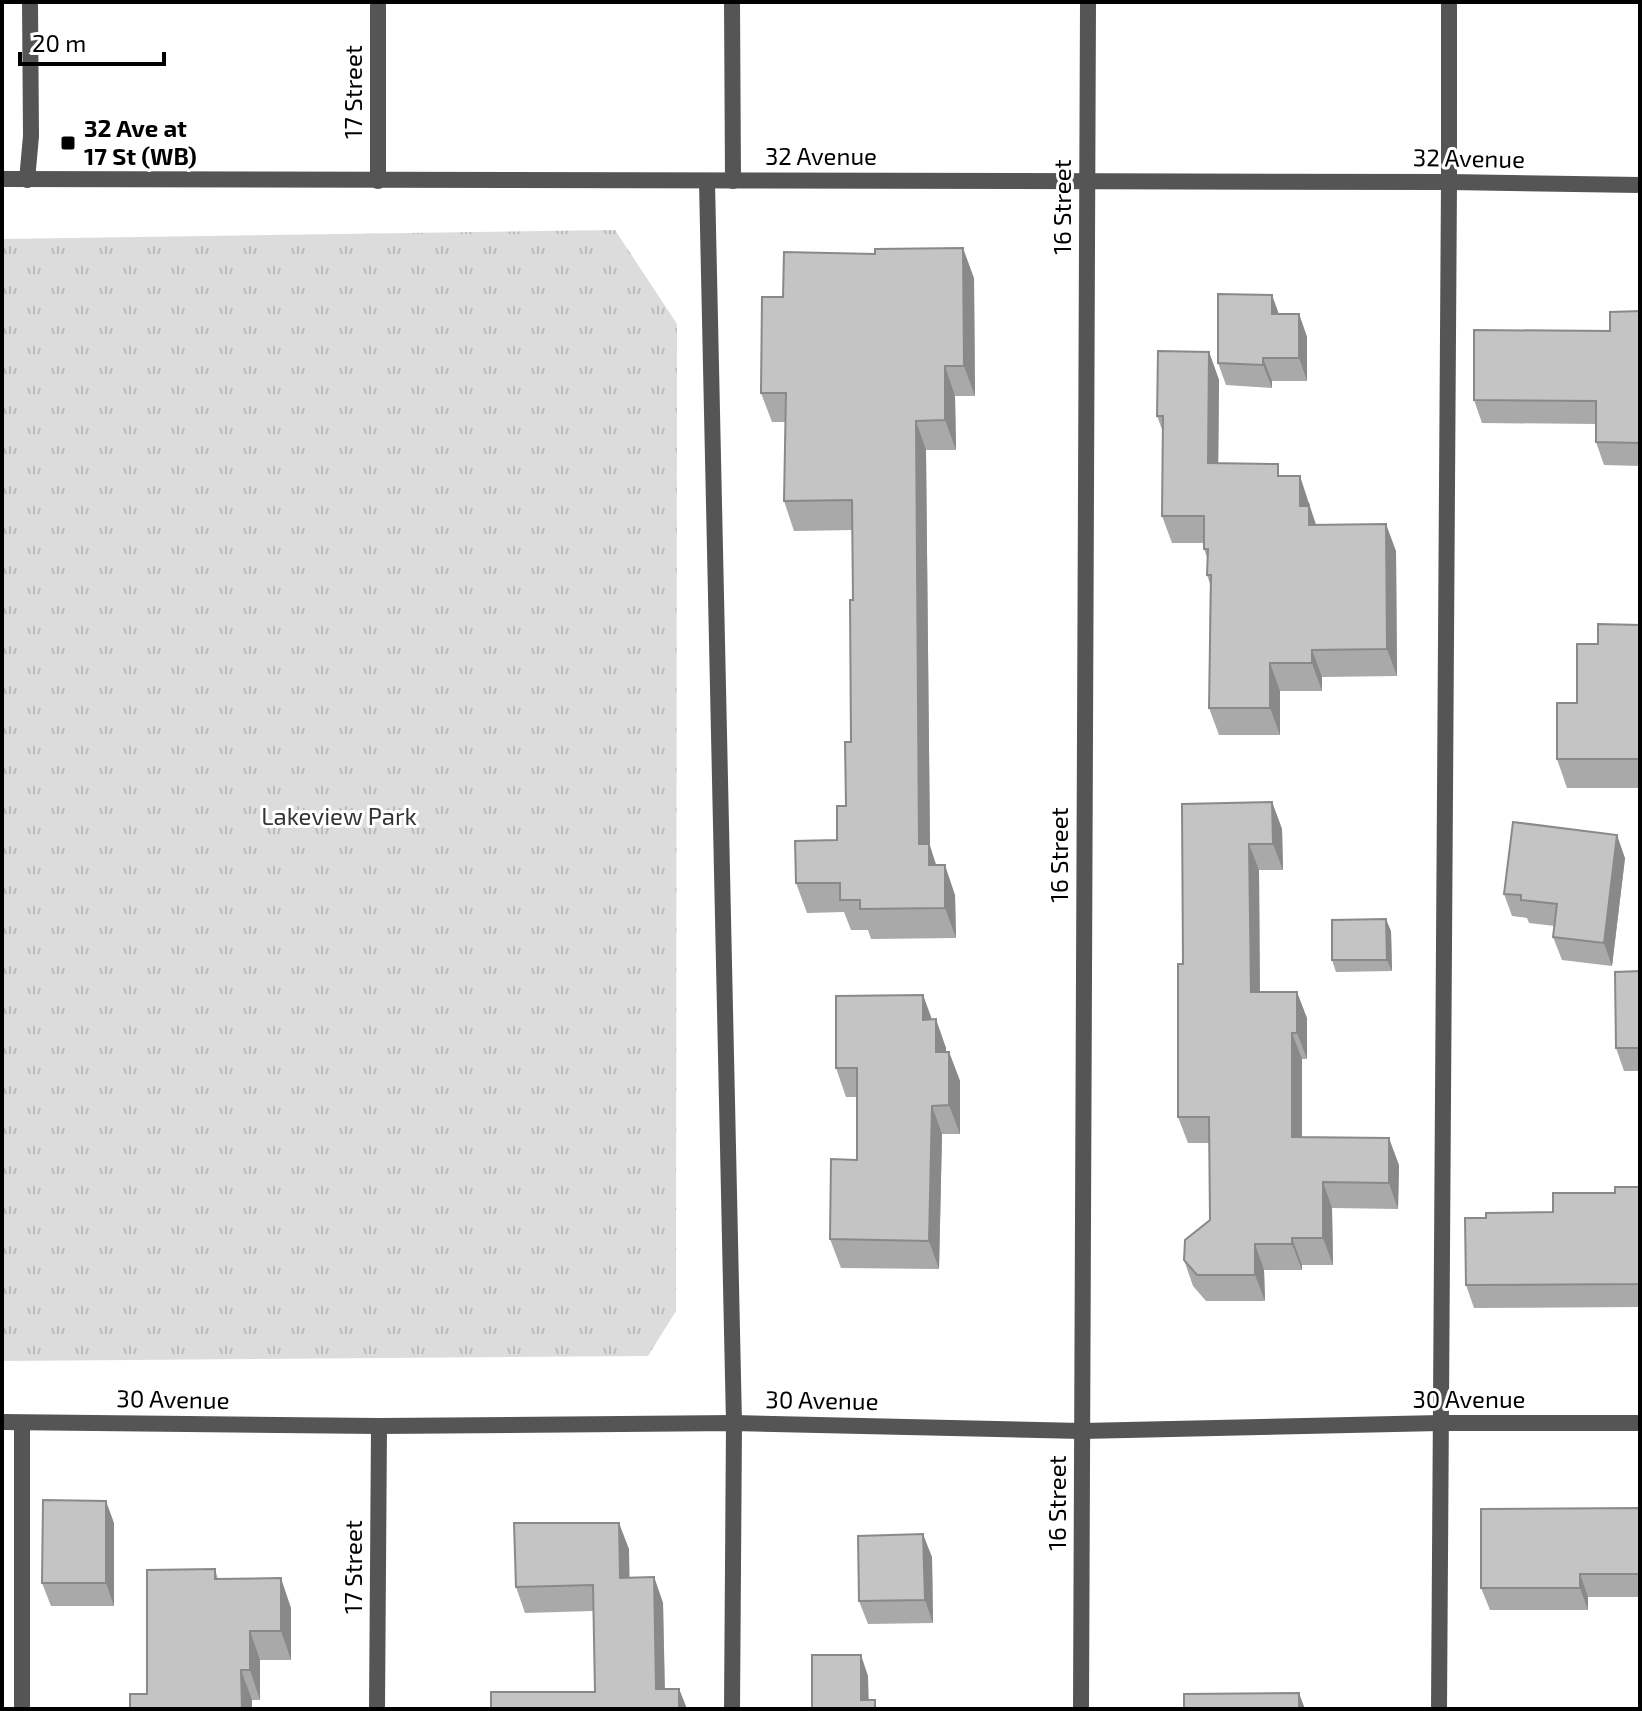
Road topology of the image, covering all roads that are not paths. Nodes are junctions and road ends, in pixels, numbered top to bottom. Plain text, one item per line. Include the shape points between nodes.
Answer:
1 (30, 2) edge
2 (378, 2) edge
3 (732, 2) edge
4 (1088, 2) edge
5 (1449, 2) edge
6 (2, 179) edge
7 (27, 180) junction
8 (378, 181) junction
9 (733, 181) junction
10 (707, 182) junction
11 (1087, 182) junction
12 (1449, 182) junction
13 (1640, 185) edge
14 (2, 1422) edge
15 (22, 1423) junction
16 (734, 1423) junction
17 (1440, 1423) junction
18 (1640, 1423) edge
19 (379, 1426) junction
20 (1082, 1431) junction
21 (22, 1709) edge
22 (377, 1709) edge
23 (732, 1709) edge
24 (1081, 1709) edge
25 (1439, 1709) edge

1 - 7 street
2 - 8 street, 17 Street
3 - 9 street
4 - 11 street, 16 Street
5 - 12 street
6 - 7 street, 32 Avenue
7 - 8 street, 32 Avenue
8 - 10 street, 32 Avenue
9 - 10 street, 32 Avenue
9 - 11 street, 32 Avenue
10 - 16 street
11 - 12 street, 32 Avenue
11 - 20 street, 16 Street
12 - 13 street, 32 Avenue
12 - 17 street
14 - 15 street, 30 Avenue
15 - 19 street, 30 Avenue
15 - 21 street
16 - 19 street, 30 Avenue
16 - 20 street, 30 Avenue
16 - 23 street
17 - 18 street, 30 Avenue
17 - 20 street, 30 Avenue
17 - 25 street
19 - 22 street, 17 Street
20 - 24 street, 16 Street

